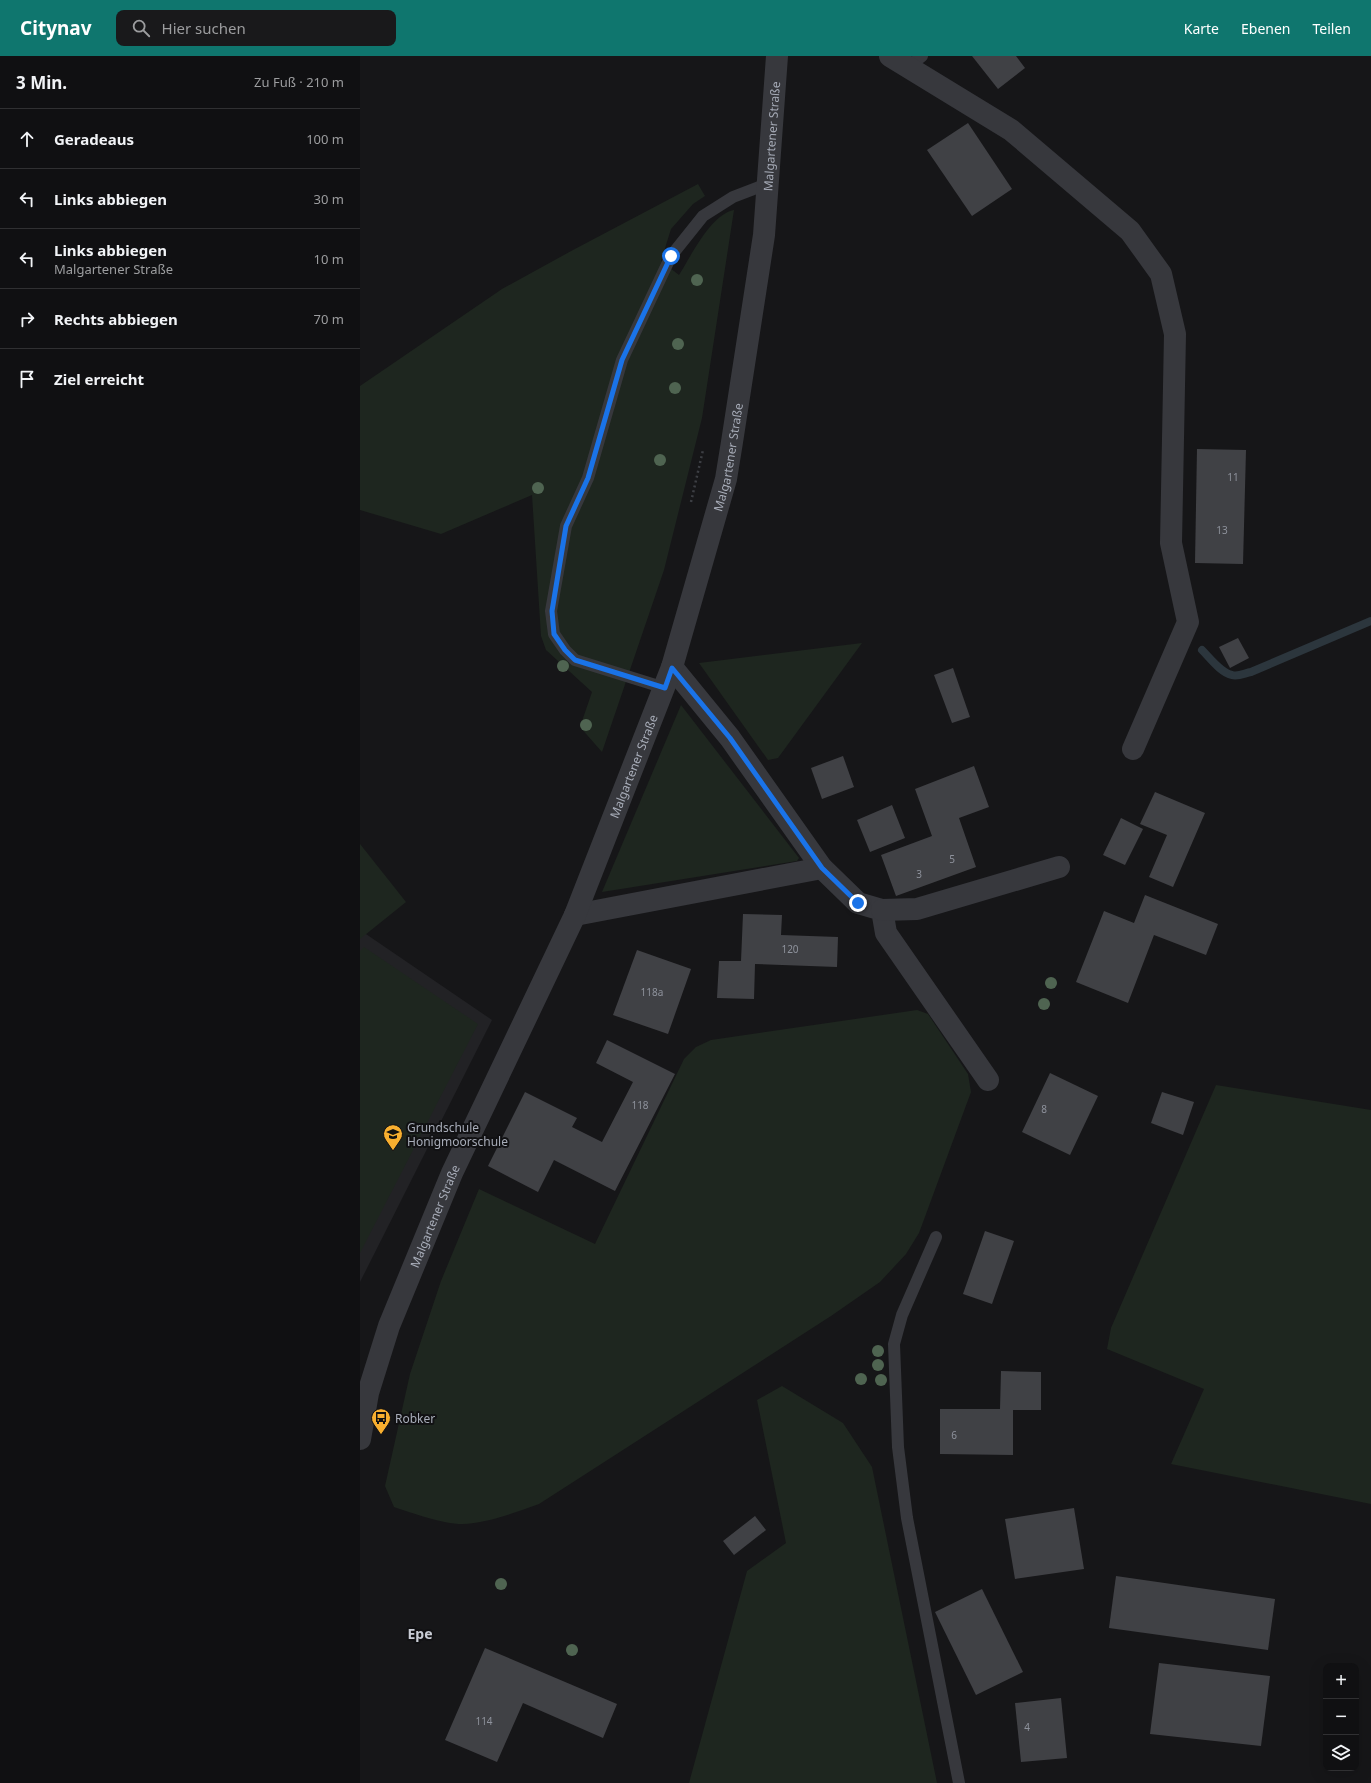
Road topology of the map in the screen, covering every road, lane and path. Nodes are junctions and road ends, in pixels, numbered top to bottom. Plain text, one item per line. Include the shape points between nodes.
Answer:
1 (777, 56) edge
2 (907, 60) edge
3 (767, 184) junction
4 (704, 446) dead end
5 (690, 508) dead end
6 (672, 668) junction
7 (665, 688) junction
8 (1132, 749) dead end
9 (1059, 867) dead end
10 (822, 868) junction
11 (882, 910) junction
12 (575, 915) junction
13 (988, 1080) dead end
14 (936, 1237) dead end
15 (360, 1439) edge
16 (959, 1783) edge

1 - 3 street, Malgartener Straße
2 - 8 street via 1011,130 1130,231 1161,274 1176,334 1171,543 1188,622
3 - 6 street, Malgartener Straße via 764,235 726,479
3 - 7 lane via 733,197 703,216 671,256 622,360 588,478 566,526 552,611 554,634 575,660
4 - 5 path
6 - 7 street, Malgartener Straße
6 - 10 street via 730,738
7 - 12 street, Malgartener Straße
9 - 11 street via 917,909
10 - 11 street via 858,903
10 - 12 street
11 - 13 street via 886,933
12 - 15 street, Malgartener Straße via 452,1173 389,1326 368,1393
14 - 16 lane via 902,1315 894,1344 898,1447 907,1518

